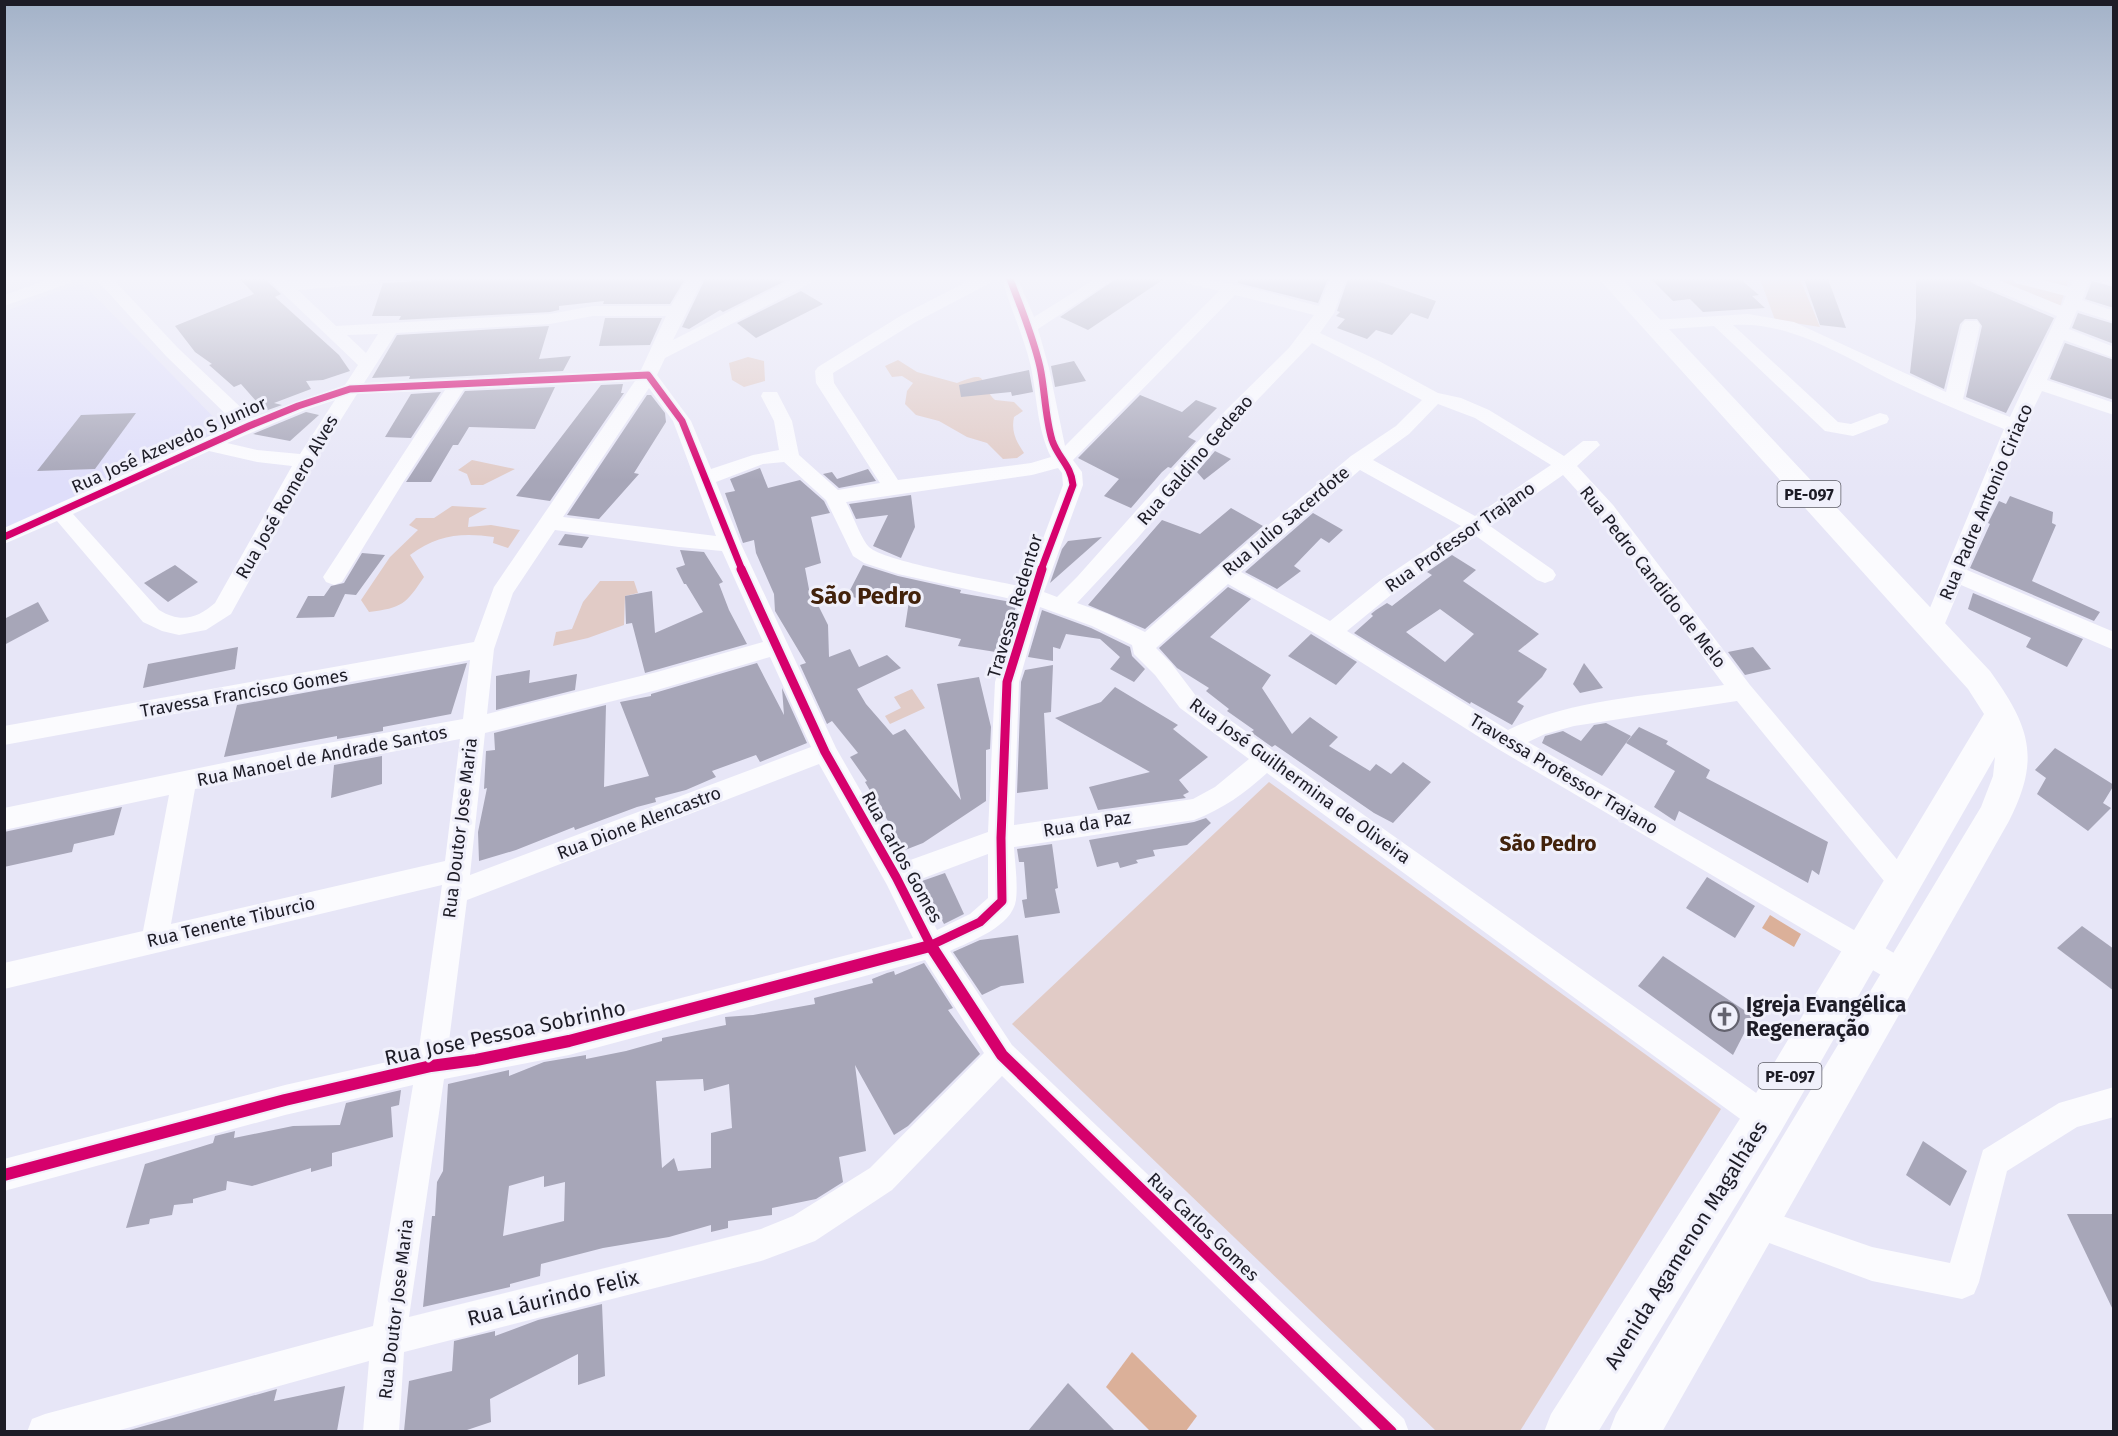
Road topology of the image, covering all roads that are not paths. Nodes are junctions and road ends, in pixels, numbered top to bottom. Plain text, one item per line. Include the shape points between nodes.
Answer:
1 (166, 346) edge
2 (348, 346) edge
3 (378, 346) edge
4 (661, 346) edge
5 (686, 346) edge
6 (864, 346) edge
7 (1034, 346) edge
8 (1177, 346) edge
9 (1299, 346) edge
10 (1333, 346) edge
11 (1673, 346) edge
12 (1745, 346) edge
13 (1834, 346) edge
14 (1966, 346) edge
15 (2053, 346) edge
16 (366, 363) junction
17 (652, 365) junction
18 (2037, 383) junction
19 (457, 386) junction
20 (350, 389) junction
21 (770, 396) dead end
22 (1433, 398) junction
23 (1953, 402) junction
24 (2114, 409) edge
25 (1880, 419) dead end
26 (249, 426) junction
27 (2015, 426) junction
28 (208, 445) junction
29 (1590, 445) dead end
30 (790, 457) junction
31 (1358, 460) junction
32 (305, 461) junction
33 (1065, 464) junction
34 (1565, 465) junction
35 (704, 479) junction
36 (893, 487) junction
37 (834, 497) junction
38 (60, 512) junction
39 (549, 522) junction
40 (1475, 525) junction
41 (4, 537) edge
42 (730, 544) junction
43 (1225, 573) junction
44 (1956, 574) junction
45 (1545, 575) dead end
46 (334, 576) dead end
47 (1032, 596) junction
48 (1062, 605) junction
49 (1933, 627) junction
50 (1330, 632) junction
51 (2114, 642) edge
52 (776, 647) junction
53 (1142, 648) junction
54 (483, 649) junction
55 (1742, 691) junction
56 (2001, 715) junction
57 (472, 727) junction
58 (4, 736) edge
59 (1507, 742) junction
60 (825, 752) junction
61 (1267, 758) junction
62 (184, 782) junction
63 (4, 819) edge
64 (1001, 837) junction
65 (896, 877) junction
66 (455, 881) junction
67 (1902, 884) junction
68 (1002, 902) joint
69 (155, 939) junction
70 (932, 946) junction
71 (1864, 950) junction
72 (1903, 973) junction
73 (4, 976) edge
74 (1002, 1055) junction
75 (431, 1066) junction
76 (2114, 1102) edge
77 (1765, 1118) junction
78 (4, 1175) edge
79 (1756, 1223) junction
80 (388, 1339) junction
81 (45, 1431) edge
82 (381, 1431) edge
83 (1391, 1431) edge
84 (1569, 1431) edge
85 (1634, 1431) edge

1 - 26 street
2 - 16 street
3 - 16 street, Rua José Romero Alves
4 - 17 street, Rua Doutor Jose Maria
5 - 17 street
6 - 36 street via 824,371 825,383
7 - 33 street via 1053,440
8 - 33 street
9 - 48 street, Rua Galdino Gedeao via 1235,412 1110,557
10 - 22 street, Rua Pedro Candido de Melo
11 - 49 main road, PE-097
12 - 25 street via 1832,427 1853,430
13 - 23 street
14 - 23 street
15 - 18 street, Rua Padre Antonio Ciriaco
16 - 20 street, Rua José Romero Alves
17 - 19 street, Rua José Azevedo S Junior
17 - 35 street, Rua Carlos Gomes via 664,394 682,421
17 - 39 street, Rua Doutor Jose Maria
18 - 24 street
18 - 27 street, Rua Padre Antonio Ciriaco
19 - 20 street, Rua José Azevedo S Junior
19 - 46 street
20 - 26 street, Rua José Azevedo S Junior
20 - 32 street, Rua José Romero Alves
21 - 30 street via 783,421
22 - 31 street, Rua Julio Sacerdote via 1402,432
22 - 34 street, Rua Pedro Candido de Melo via 1466,406
23 - 27 street
26 - 28 street, Rua José Azevedo S Junior
27 - 44 street, Rua Padre Antonio Ciriaco
28 - 32 street
28 - 38 street, Rua José Azevedo S Junior
29 - 34 street, Rua Professor Trajano
30 - 35 street via 772,455
30 - 37 street
31 - 40 street
31 - 43 street, Rua Julio Sacerdote
32 - 38 street, Rua José Romero Alves via 223,608 204,623 170,627 160,623
33 - 36 street
33 - 47 street, Travessa Redentor via 1072,472 1073,485
34 - 40 street, Rua Professor Trajano
34 - 55 street, Rua Pedro Candido de Melo via 1606,510
35 - 42 street, Rua Carlos Gomes
36 - 37 street
37 - 47 street, Rua José Guilhermina de Oliveira via 861,551 873,558
38 - 41 street, Rua José Azevedo S Junior
39 - 42 street
39 - 54 street, Rua Doutor Jose Maria via 502,592
40 - 45 street
40 - 50 street, Rua Professor Trajano
42 - 52 street, Rua Carlos Gomes
43 - 50 street, Travessa Professor Trajano
43 - 53 street, Rua Julio Sacerdote
44 - 49 street, Rua Padre Antonio Ciriaco
44 - 51 street
47 - 48 street, Rua José Guilhermina de Oliveira
47 - 64 street, Travessa Redentor via 1007,682
48 - 53 street, Rua José Guilhermina de Oliveira via 1128,632 1144,642
49 - 56 main road, PE-097 via 1979,680
50 - 59 street, Travessa Professor Trajano
52 - 57 street, Rua Manoel de Andrade Santos
52 - 60 street, Rua Carlos Gomes
53 - 61 street, Rua José Guilhermina de Oliveira via 1188,702
54 - 57 street, Rua Doutor Jose Maria
54 - 58 street, Travessa Francisco Gomes
55 - 59 street via 1574,717 1539,726
55 - 67 street, Rua Pedro Candido de Melo
56 - 67 main road, Avenida Agamenon Magalhães / PE-097
56 - 72 main road, PE-097 via 2009,729 2011,772 1997,811
57 - 62 street, Rua Manoel de Andrade Santos
57 - 66 street, Rua Doutor Jose Maria
59 - 71 street, Travessa Professor Trajano
60 - 65 street, Rua Carlos Gomes
60 - 66 street, Rua Dione Alencastro
61 - 64 street, Rua da Paz via 1208,805
61 - 77 street, Rua José Guilhermina de Oliveira
62 - 63 street, Rua Manoel de Andrade Santos
62 - 69 street
64 - 65 street, Rua da Paz
64 - 68 street, Travessa Redentor
65 - 70 street, Rua Carlos Gomes
66 - 69 street, Rua Tenente Tiburcio
66 - 75 street, Rua Doutor Jose Maria
67 - 71 main road, Avenida Agamenon Magalhães / PE-097
68 - 70 street, Rua Jose Pessoa Sobrinho via 987,918
69 - 73 street, Rua Tenente Tiburcio
70 - 74 street, Rua Carlos Gomes
70 - 75 street, Rua Jose Pessoa Sobrinho via 569,1041
71 - 72 street, Travessa Professor Trajano
71 - 77 main road, Avenida Agamenon Magalhães / PE-097
72 - 79 main road, PE-097
74 - 80 street, Rua Láurindo Felix via 881,1179 803,1229 761,1245
74 - 83 street, Rua Carlos Gomes
75 - 78 street, Rua Jose Pessoa Sobrinho via 285,1100
75 - 80 street, Rua Doutor Jose Maria
76 - 79 street via 2070,1114 1994,1161 1962,1282 1872,1264
77 - 84 main road, Avenida Agamenon Magalhães / PE-097
79 - 85 main road, PE-097
80 - 81 street, Rua Láurindo Felix
80 - 82 street, Rua Doutor Jose Maria

